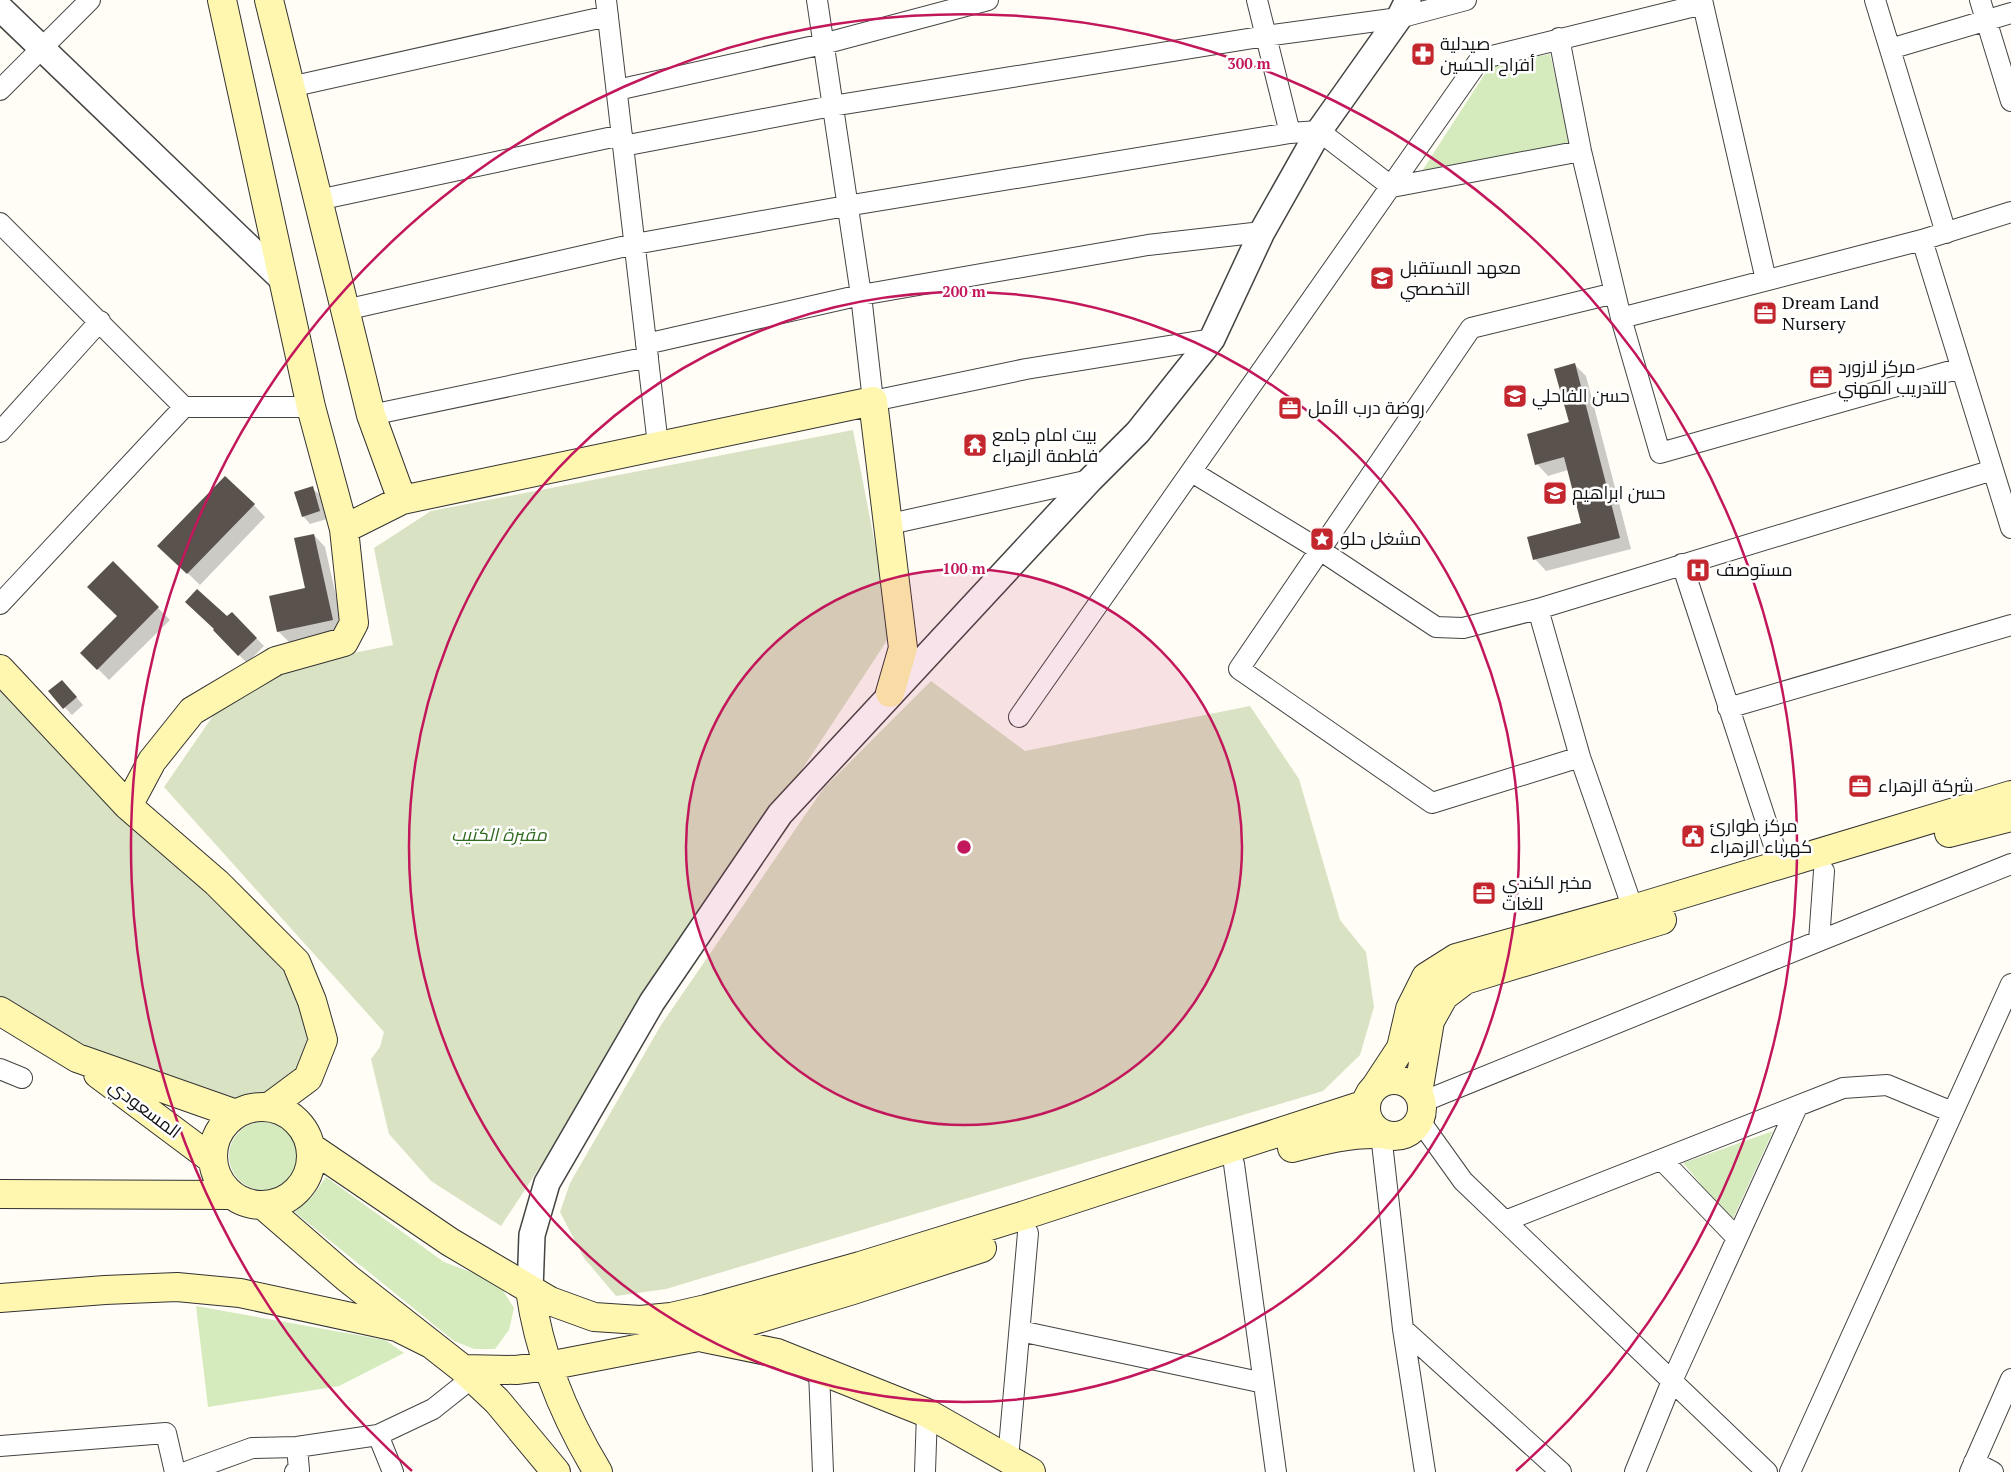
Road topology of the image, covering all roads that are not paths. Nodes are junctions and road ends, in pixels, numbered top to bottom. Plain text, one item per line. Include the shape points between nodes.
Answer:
1 (90, 0) edge
2 (222, 0) edge
3 (269, 0) edge
4 (817, 0) edge
5 (988, 0) edge
6 (1257, 0) edge
7 (1466, 0) edge
8 (1875, 0) edge
9 (1980, 0) edge
10 (1702, 2) edge
11 (0, 8) edge
12 (607, 8) edge
13 (1403, 9) edge
14 (2011, 13) edge
15 (1986, 19) junction
16 (1266, 36) junction
17 (1560, 38) junction
18 (823, 44) junction
19 (42, 48) junction
20 (1890, 49) junction
21 (290, 86) junction
22 (0, 90) edge
23 (617, 90) junction
24 (2011, 101) edge
25 (832, 106) junction
26 (1319, 131) junction
27 (1290, 133) junction
28 (623, 140) junction
29 (1582, 151) junction
30 (1392, 187) junction
31 (318, 200) junction
32 (846, 206) junction
33 (2011, 212) edge
34 (0, 222) edge
35 (1262, 232) junction
36 (1946, 232) junction
37 (1922, 240) junction
38 (635, 244) junction
39 (283, 280) junction
40 (1766, 280) junction
41 (1615, 293) junction
42 (861, 295) junction
43 (345, 310) junction
44 (1621, 318) junction
45 (100, 321) junction
46 (1212, 339) junction
47 (647, 350) junction
48 (1962, 368) junction
49 (873, 401) junction
50 (184, 407) junction
51 (311, 407) junction
52 (371, 416) junction
53 (3, 423) edge
54 (658, 445) junction
55 (1993, 470) junction
56 (1192, 472) junction
57 (1090, 480) junction
58 (402, 500) junction
59 (890, 524) junction
60 (344, 528) junction
61 (2011, 528) edge
62 (1320, 550) junction
63 (1682, 564) junction
64 (0, 604) edge
65 (1538, 609) junction
66 (2011, 625) edge
67 (0, 669) edge
68 (890, 694) junction
69 (1728, 708) junction
70 (1019, 717) dead end
71 (1580, 757) junction
72 (2011, 795) edge
73 (128, 806) junction
74 (2011, 816) edge
75 (1780, 864) junction
76 (2011, 864) edge
77 (1824, 871) junction
78 (1633, 909) junction
79 (1819, 941) junction
80 (2011, 984) edge
81 (0, 1011) edge
82 (77, 1058) junction
83 (0, 1069) edge
84 (22, 1078) dead end
85 (1371, 1095) junction
86 (1420, 1105) junction
87 (269, 1107) junction
88 (1798, 1107) junction
89 (1952, 1112) junction
90 (236, 1114) junction
91 (1381, 1134) junction
92 (312, 1148) junction
93 (213, 1160) junction
94 (1662, 1160) junction
95 (1234, 1164) junction
96 (0, 1194) edge
97 (232, 1195) junction
98 (264, 1206) junction
99 (1505, 1221) junction
100 (1028, 1233) junction
101 (1737, 1238) junction
102 (530, 1290) junction
103 (0, 1298) edge
104 (536, 1326) junction
105 (1404, 1329) junction
106 (1020, 1331) junction
107 (698, 1337) junction
108 (429, 1343) junction
109 (548, 1366) junction
110 (501, 1370) junction
111 (819, 1370) junction
112 (467, 1373) junction
113 (2011, 1379) edge
114 (1672, 1381) junction
115 (1264, 1383) junction
116 (927, 1413) junction
117 (378, 1435) junction
118 (0, 1446) edge
119 (297, 1447) junction
120 (1020, 1465) edge
121 (1972, 1467) edge
122 (175, 1472) edge
123 (186, 1472) edge
124 (295, 1472) edge
125 (393, 1472) edge
126 (556, 1472) edge
127 (598, 1472) edge
128 (823, 1472) edge
129 (925, 1472) edge
130 (1276, 1472) edge
131 (1424, 1472) edge
132 (1561, 1472) edge
133 (1635, 1472) edge
134 (1767, 1472) edge
135 (1790, 1472) edge
136 (1993, 1472) edge

1 - 19 street
2 - 39 main road
3 - 21 main road
4 - 18 street
5 - 18 street
6 - 16 street
7 - 13 street
8 - 20 street
9 - 15 street
10 - 17 street
10 - 40 street
11 - 19 street
12 - 21 street
12 - 23 street
13 - 16 street
13 - 26 street
14 - 15 street
15 - 20 street
15 - 24 street
16 - 25 street
16 - 27 street
17 - 29 street
17 - 30 street via 1480,59
18 - 23 street
18 - 25 street
19 - 22 street
19 - 39 street
20 - 36 street
21 - 31 main road
23 - 28 street
25 - 28 street
25 - 32 street
26 - 27 street
26 - 30 street
26 - 35 street
27 - 32 street
28 - 31 street
28 - 38 street
29 - 30 street
29 - 41 street
30 - 56 street
31 - 43 main road
32 - 38 street
32 - 42 street
33 - 36 street
34 - 45 street
35 - 42 street via 1148,245
35 - 46 street
36 - 37 street
37 - 40 street
37 - 48 street
38 - 43 street
38 - 47 street
39 - 51 main road
40 - 44 street
41 - 44 street
41 - 62 street via 1471,328
42 - 47 street
42 - 49 street
43 - 52 main road
44 - 48 street via 1660,453
45 - 50 street
45 - 53 street
46 - 49 street via 1026,369
46 - 57 street via 1138,432
47 - 52 street
47 - 54 street
48 - 55 street
49 - 54 main road
49 - 59 main road
50 - 51 street
50 - 64 street
51 - 60 main road
52 - 58 main road
54 - 58 main road
55 - 61 street
55 - 63 street
56 - 62 street
56 - 70 street
57 - 59 street
57 - 68 street
58 - 60 main road
59 - 68 main road via 903,648
60 - 73 main road via 354,623 344,642 276,661 192,710 152,761
62 - 65 street via 1436,627 1463,628
62 - 71 street via 1239,669 1432,803
63 - 65 street
63 - 69 street
65 - 71 street
66 - 69 street
67 - 73 main road
68 - 102 street via 780,814 652,1002 547,1182 532,1235
69 - 75 street
71 - 78 street
72 - 75 main road
73 - 87 main road via 217,883 296,962 323,1040 308,1078
74 - 77 main road
75 - 78 main road
76 - 79 street
77 - 79 street
77 - 86 main road via 1466,980 1444,996 1430,1021
78 - 85 main road via 1456,958 1426,977 1410,1009 1401,1048
79 - 86 street
80 - 89 street
81 - 82 main road
82 - 90 main road
82 - 93 main road, المسعودي
83 - 84 street
85 - 86 main road via 1387,1081 1398,1080 1410,1084
85 - 91 main road via 1369,1121
85 - 102 main road via 1099,1191 870,1263 671,1317 625,1320 594,1317 572,1311
86 - 91 main road via 1407,1134
86 - 99 street via 1463,1181
87 - 90 main road via 252,1108
87 - 92 main road via 284,1111 297,1120 307,1133
88 - 89 street via 1843,1088 1887,1084
88 - 94 street
88 - 101 street
89 - 135 street
90 - 93 main road via 218,1134
91 - 95 main road via 1359,1133 1326,1138
91 - 105 street
92 - 98 main road via 312,1165 295,1194
92 - 102 main road via 450,1242
93 - 97 main road via 222,1186
94 - 99 street
94 - 101 street
95 - 100 main road
95 - 115 street
96 - 97 main road
97 - 98 main road via 247,1204
98 - 108 main road
99 - 114 street
100 - 106 street
100 - 107 main road
101 - 114 street
102 - 104 main road
103 - 108 main road via 177,1287 240,1293 397,1327
104 - 109 main road
104 - 110 main road via 521,1350
105 - 131 street
105 - 132 street
106 - 115 street
106 - 120 street
107 - 109 main road
107 - 111 main road via 770,1351
108 - 112 main road
109 - 110 main road
109 - 127 main road via 569,1418
110 - 112 main road
111 - 116 main road
111 - 128 street
112 - 117 street via 433,1410
112 - 126 main road via 497,1401
113 - 121 street
114 - 133 street
114 - 134 street
115 - 130 street
116 - 120 main road
116 - 129 street
117 - 119 street
117 - 125 street
118 - 122 street via 166,1432
119 - 123 street via 252,1448
119 - 124 street via 299,1470
121 - 136 street

